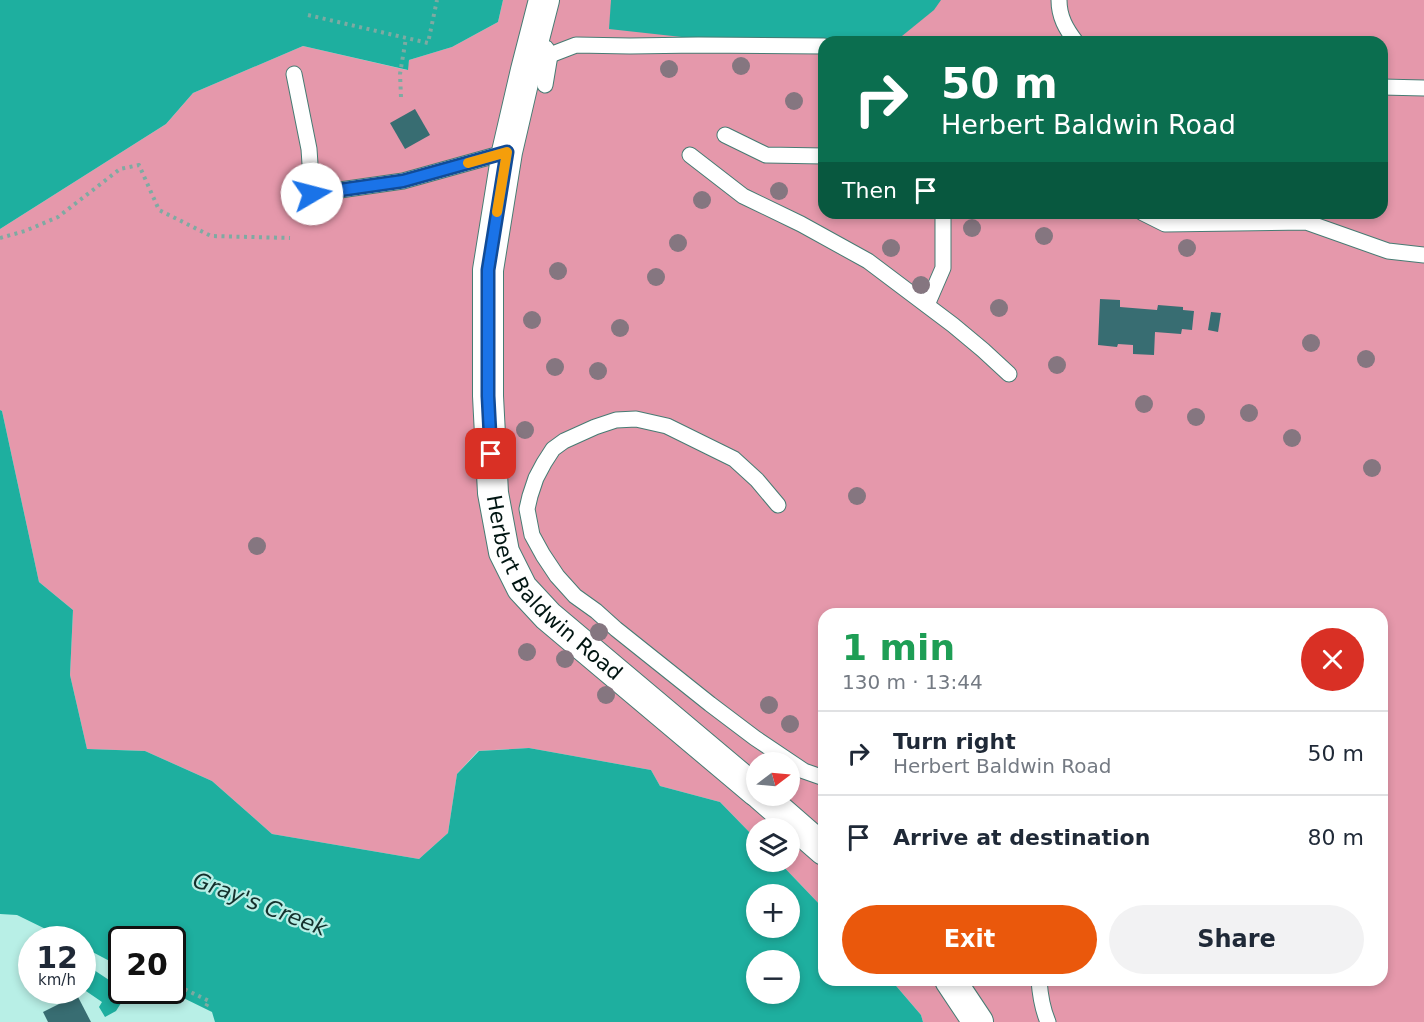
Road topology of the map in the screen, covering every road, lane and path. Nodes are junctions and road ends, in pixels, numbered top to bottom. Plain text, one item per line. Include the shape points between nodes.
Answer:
1 (437, 0) edge
2 (1059, 0) edge
3 (550, 5) edge
4 (308, 15) dead end
5 (1072, 36) edge
6 (406, 38) junction
7 (818, 46) edge
8 (550, 55) junction
9 (294, 74) dead end
10 (545, 85) dead end
11 (1388, 87) edge
12 (1424, 88) edge
13 (400, 97) dead end
14 (724, 135) dead end
15 (507, 152) junction
16 (690, 155) dead end
17 (818, 156) edge
18 (943, 219) edge
19 (1156, 219) edge
20 (0, 238) edge
21 (290, 238) dead end
22 (1424, 255) edge
23 (927, 305) junction
24 (1009, 374) dead end
25 (778, 505) dead end
26 (818, 776) edge
27 (746, 783) edge
28 (774, 806) edge
29 (818, 845) edge
30 (954, 986) edge
31 (1040, 986) edge
32 (186, 990) edge
33 (204, 1010) dead end
34 (978, 1022) edge
35 (1048, 1022) edge

1 - 6 path via 428,43
2 - 5 lane via 1065,27
3 - 8 lane via 546,49
3 - 15 street, Herbert Baldwin Road via 526,70
4 - 6 path
6 - 13 path
7 - 8 lane via 576,45
8 - 10 lane
9 - 15 lane via 309,149 312,194 403,181
11 - 12 lane
14 - 17 lane via 766,155
15 - 27 street, Herbert Baldwin Road via 488,270 493,493 504,552 522,588 548,616
16 - 23 lane via 743,196 868,261
18 - 23 lane via 943,268
19 - 22 lane via 1166,224 1306,222 1388,251
20 - 21 path via 58,217 120,169 138,165 159,210 211,236
23 - 24 lane
25 - 26 lane via 734,459 667,426 636,418 596,427 553,449 536,478 527,509 532,535 543,555 575,596 755,738 804,771
28 - 29 street
30 - 34 street
31 - 35 lane
32 - 33 path via 209,1001

